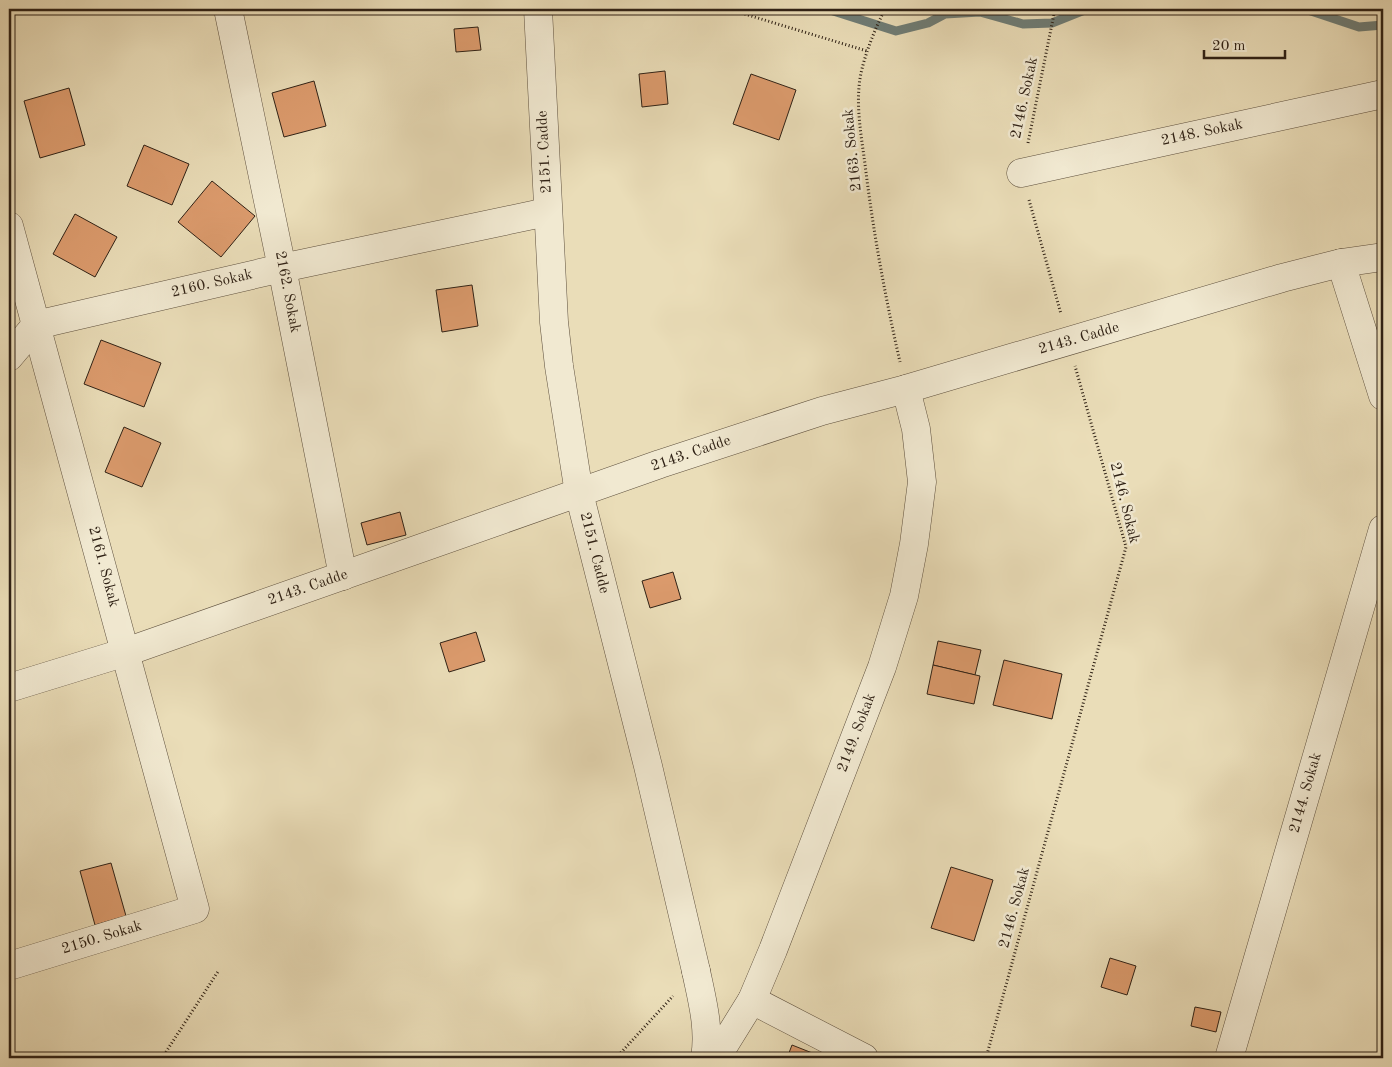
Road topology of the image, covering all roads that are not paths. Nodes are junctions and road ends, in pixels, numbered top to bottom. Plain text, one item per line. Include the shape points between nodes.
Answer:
1 (228, 9) edge
2 (538, 9) edge
3 (1383, 94) edge
4 (1022, 173) road end
5 (547, 212) junction
6 (9, 226) edge
7 (1383, 256) edge
8 (1342, 263) junction
9 (282, 268) junction
10 (36, 325) junction
11 (9, 357) edge
12 (906, 390) junction
13 (1383, 396) edge
14 (579, 493) junction
15 (1383, 529) edge
16 (343, 576) junction
17 (126, 652) junction
18 (9, 688) edge
19 (195, 909) joint
20 (9, 966) edge
21 (752, 1000) junction
22 (705, 1058) edge
23 (716, 1058) edge
24 (864, 1058) edge
25 (1229, 1058) edge

1 - 9 street, 2162. Sokak
2 - 5 street, 2151. Cadde
3 - 4 street, 2148. Sokak
5 - 9 street, 2160. Sokak
5 - 14 street, 2151. Cadde via 559,366
6 - 10 street, 2161. Sokak
7 - 8 street, 2143. Cadde
8 - 12 street, 2143. Cadde
8 - 13 street
9 - 10 street, 2160. Sokak
9 - 16 street, 2162. Sokak
10 - 11 street
10 - 17 street, 2161. Sokak
12 - 14 street, 2143. Cadde via 822,411
12 - 21 street, 2149. Sokak via 916,429 922,482 904,596 882,667
14 - 16 street, 2143. Cadde
14 - 22 street, 2151. Cadde via 696,971 705,1013
15 - 25 street, 2144. Sokak
16 - 17 street, 2143. Cadde
17 - 18 street, 2143. Cadde
17 - 19 street, 2161. Sokak
19 - 20 street, 2150. Sokak
21 - 23 street, 2149. Sokak
21 - 24 street

